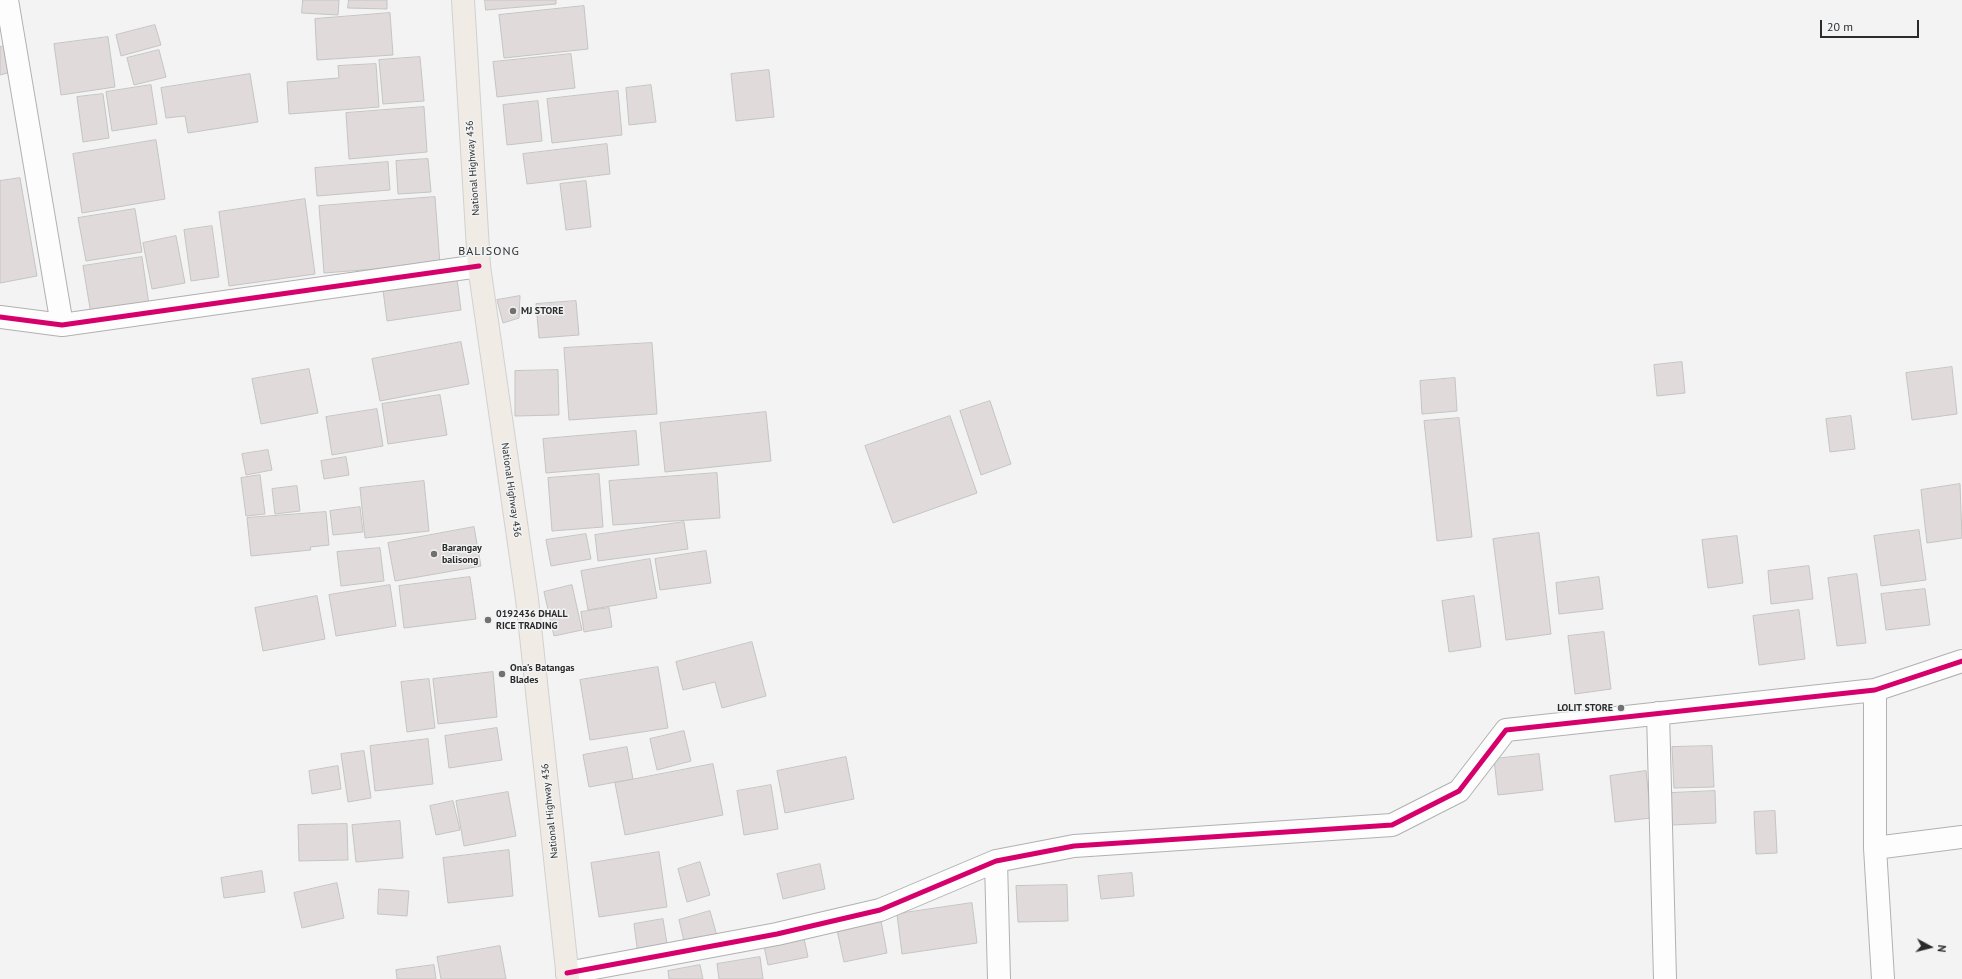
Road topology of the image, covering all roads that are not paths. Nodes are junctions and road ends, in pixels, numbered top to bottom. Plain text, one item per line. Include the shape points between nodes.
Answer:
1 (7, 0) edge
2 (463, 0) edge
3 (479, 266) junction
4 (0, 317) edge
5 (62, 325) junction
6 (1962, 661) edge
7 (1875, 690) junction
8 (1658, 713) junction
9 (1962, 837) edge
10 (1876, 848) junction
11 (996, 861) junction
12 (568, 976) edge
13 (999, 979) edge
14 (1665, 979) edge
15 (1883, 979) edge

1 - 5 street
2 - 3 main road, National Highway 436
3 - 5 street
3 - 12 main road, National Highway 436 via 527,599
4 - 5 street
6 - 7 street
7 - 8 street
7 - 10 street
8 - 11 street via 1506,730 1459,791 1392,824 1074,846
8 - 14 street
9 - 10 street
10 - 15 street
11 - 12 street via 880,910 777,934
11 - 13 street

